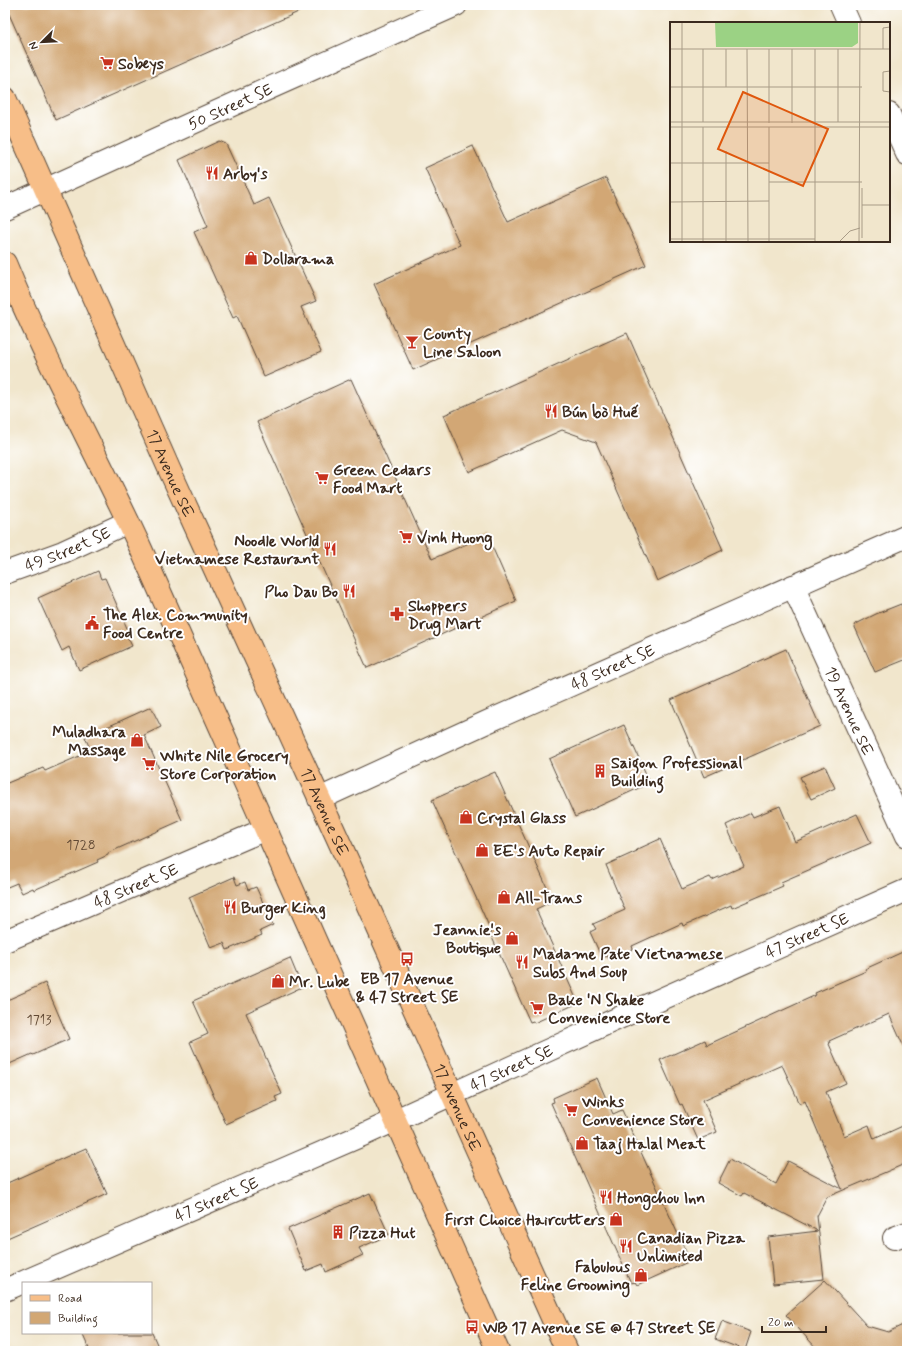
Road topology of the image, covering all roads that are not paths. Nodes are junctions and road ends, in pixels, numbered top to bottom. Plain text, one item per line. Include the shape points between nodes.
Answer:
1 (456, 5) edge
2 (841, 5) edge
3 (849, 22) edge
4 (5, 98) edge
5 (890, 116) edge
6 (907, 154) edge
7 (45, 190) junction
8 (5, 208) edge
9 (5, 263) edge
10 (128, 522) junction
11 (907, 536) edge
12 (5, 573) edge
13 (793, 586) junction
14 (319, 799) junction
15 (266, 829) junction
16 (907, 836) edge
17 (907, 890) edge
18 (5, 940) edge
19 (452, 1094) junction
20 (395, 1121) junction
21 (23, 1282) edge
22 (22, 1283) edge
23 (5, 1290) edge
24 (498, 1351) edge
25 (567, 1351) edge

1 - 7 street, 50 Street SE
2 - 3 street
4 - 7 main road, 17 Avenue SE
5 - 6 street
7 - 8 street, 50 Street SE
7 - 14 main road, 17 Avenue SE
9 - 10 main road via 53,370
10 - 12 street, 49 Street SE via 63,552
10 - 15 main road
11 - 13 street, 48 Street SE
13 - 14 street, 48 Street SE
13 - 16 street, 19 Avenue SE
14 - 19 main road, 17 Avenue SE
15 - 18 street, 48 Street SE
15 - 20 main road
17 - 19 street, 47 Street SE
19 - 20 street, 47 Street SE
19 - 25 main road, 17 Avenue SE
20 - 21 street, 47 Street SE
20 - 24 main road
22 - 23 street, 47 Street SE

